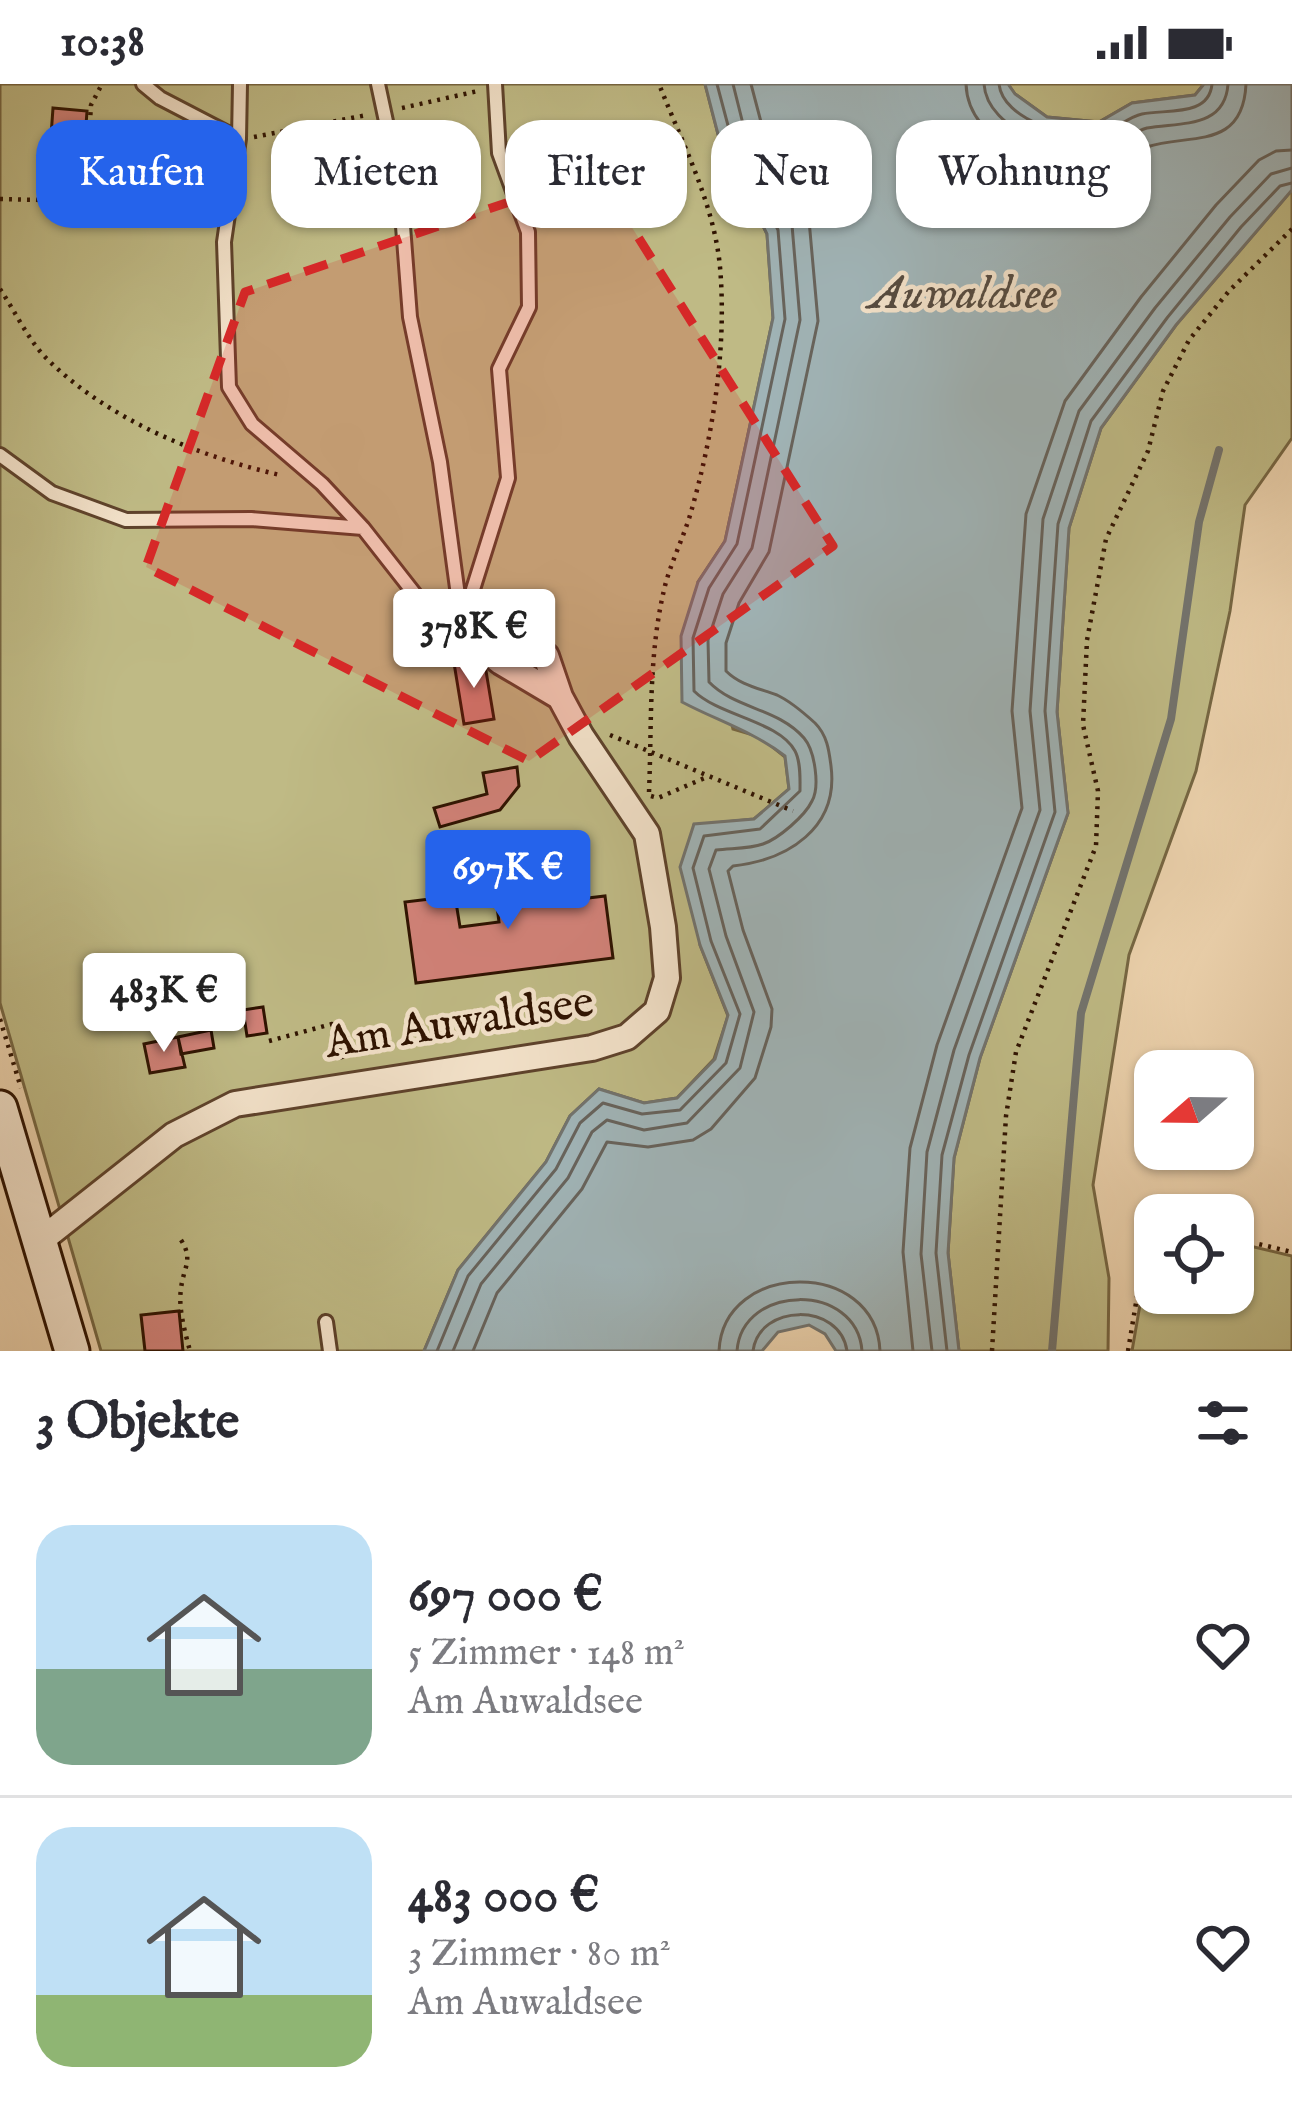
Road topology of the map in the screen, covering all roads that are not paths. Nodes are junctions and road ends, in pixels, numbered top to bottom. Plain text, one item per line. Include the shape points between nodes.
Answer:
1 (143, 84) edge
2 (240, 84) edge
3 (378, 84) edge
4 (495, 85) edge
5 (201, 120) edge
6 (239, 120) edge
7 (227, 228) edge
8 (0, 455) edge
9 (363, 528) junction
10 (465, 630) junction
11 (0, 1108) edge
12 (40, 1241) junction
13 (326, 1322) dead end
14 (72, 1351) edge
15 (330, 1351) edge

1 - 5 lane
2 - 6 lane
3 - 10 lane
4 - 10 lane via 499,153 528,232 529,307 500,369 508,478
7 - 9 lane via 229,387 252,424
8 - 9 lane via 52,493 126,520
9 - 10 lane via 421,602
10 - 12 street, Am Auwaldsee via 488,614 546,656 581,736 647,834 667,978 657,1011 627,1037 592,1048 235,1104 174,1135
11 - 12 street
12 - 14 street
13 - 15 lane

